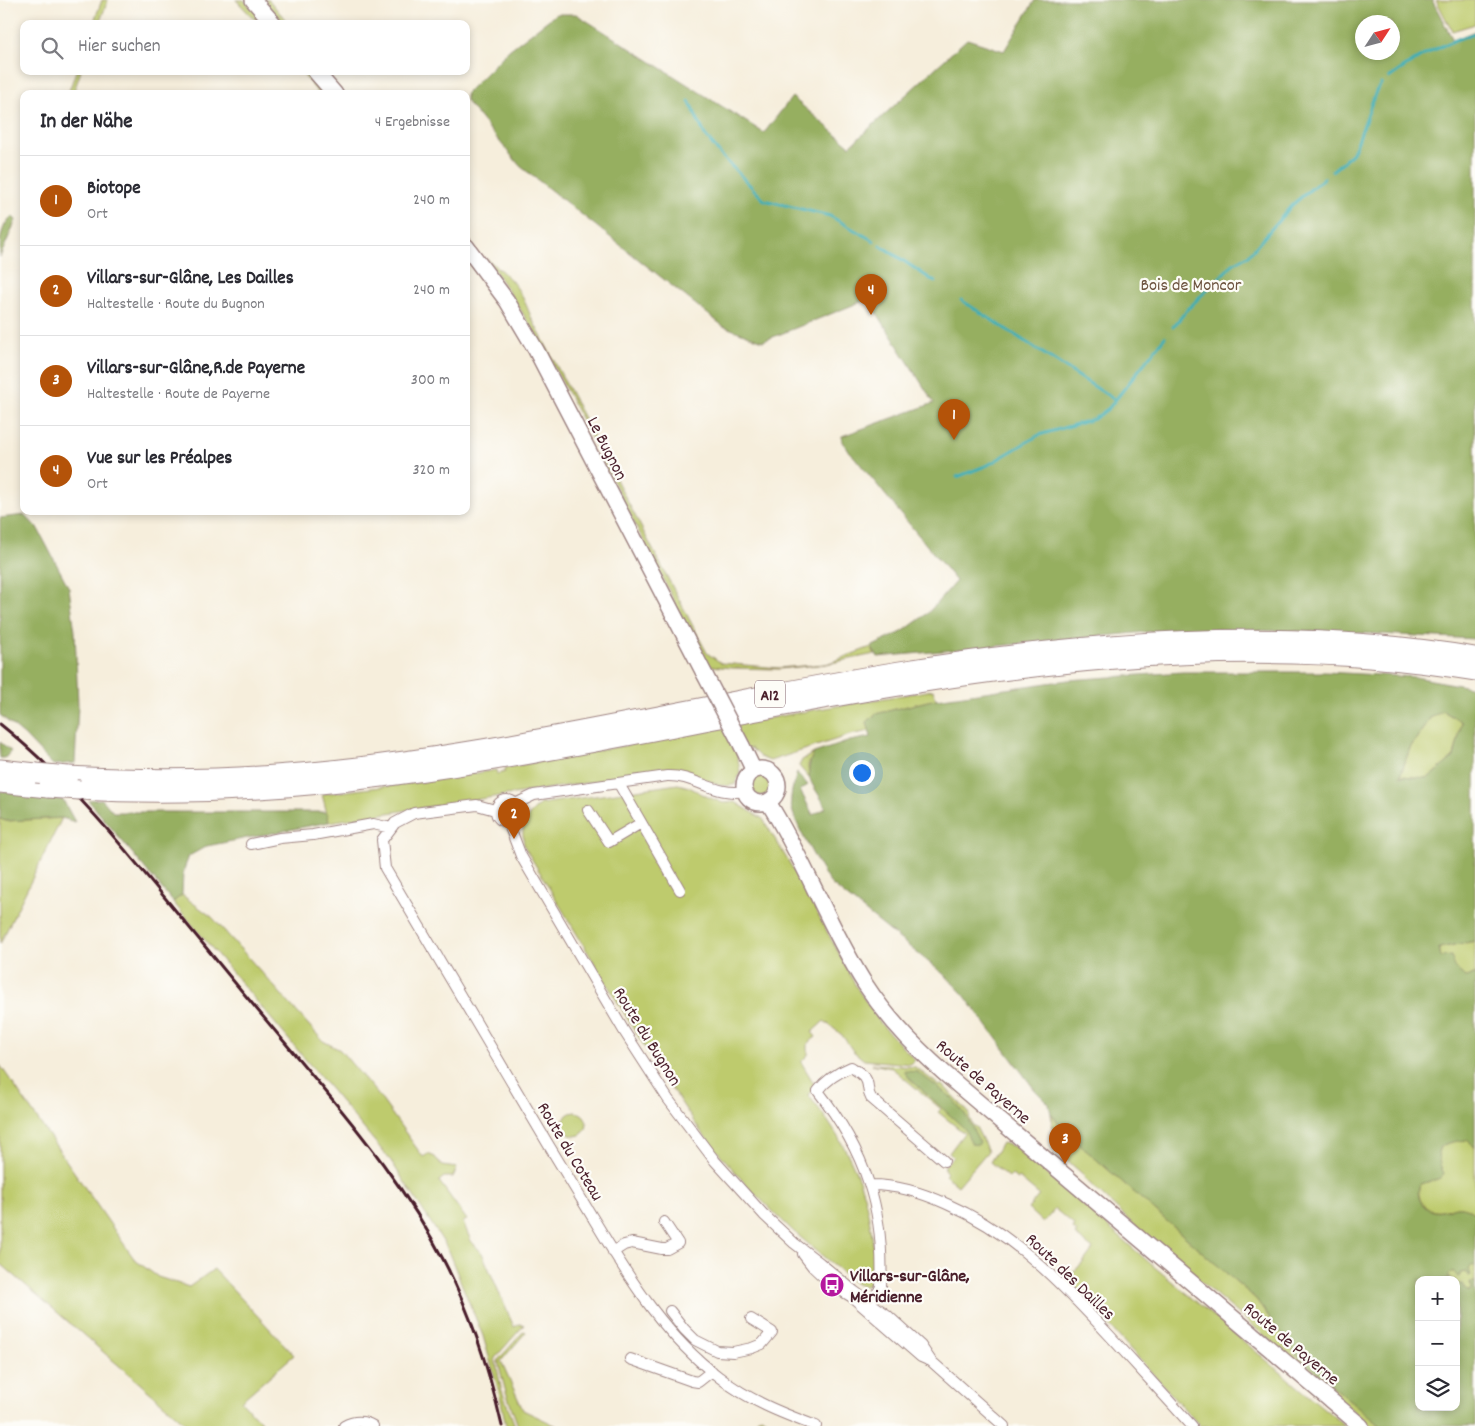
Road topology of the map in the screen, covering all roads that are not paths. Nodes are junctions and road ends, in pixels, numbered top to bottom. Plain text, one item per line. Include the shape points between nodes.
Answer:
1 (253, 0) edge
2 (270, 20) edge
3 (318, 75) edge
4 (332, 90) edge
5 (470, 251) edge
6 (1475, 657) edge
7 (1475, 671) edge
8 (754, 771) junction
9 (1, 776) edge
10 (619, 784) junction
11 (745, 791) junction
12 (768, 802) junction
13 (515, 804) junction
14 (496, 810) junction
15 (588, 810) dead end
16 (508, 822) junction
17 (641, 823) junction
18 (391, 828) junction
19 (251, 844) dead end
20 (680, 890) dead end
21 (944, 1161) dead end
22 (871, 1185) junction
23 (664, 1222) dead end
24 (613, 1252) junction
25 (867, 1305) junction
26 (670, 1311) dead end
27 (751, 1319) dead end
28 (684, 1329) junction
29 (675, 1336) junction
30 (630, 1360) dead end
31 (712, 1371) junction
32 (344, 1426) edge
33 (373, 1426) edge
34 (816, 1426) edge
35 (1004, 1426) edge
36 (1192, 1426) edge
37 (1362, 1426) edge

1 - 2 main road
3 - 4 main road
5 - 8 main road, Le Bugnon, bridge via 507,301 536,350
6 - 9 highway, A12, bridge via 1391,646 1296,640 1105,645 900,671 492,747 373,765 209,778 133,779 36,773
7 - 9 highway, A12, bridge via 1390,660 1287,653 1107,659 894,686 494,761 383,778 297,787 158,793 48,788
8 - 11 main road via 746,777
8 - 12 main road via 765,769 777,780 776,795
10 - 11 street via 678,776 720,791
10 - 13 street via 534,795
10 - 17 street
11 - 12 main road via 754,802
12 - 37 main road, Route de Payerne via 857,970 909,1040 958,1086
13 - 14 street via 510,800 502,801
13 - 16 street via 518,814
14 - 16 street via 500,820
14 - 18 street via 477,805 414,813
15 - 17 street via 609,842
16 - 25 street, Route du Bugnon via 526,865 624,1031 696,1137 822,1277 838,1290
17 - 20 street
18 - 19 street via 373,824
18 - 24 street, Route du Coteau via 382,840 385,868
21 - 22 street via 871,1098 866,1079 852,1067 818,1091 852,1143
22 - 25 street via 881,1240 882,1267 879,1291
22 - 36 street, Route des Dailles via 889,1185 933,1198 965,1212 1012,1241 1078,1301
23 - 24 street via 678,1242 673,1246 662,1249 632,1243
24 - 29 street, Route du Coteau via 630,1280
25 - 35 street, Route du Bugnon
26 - 28 street
27 - 28 street via 772,1332 762,1344 733,1352 717,1351 695,1340
28 - 29 street
29 - 31 street, Route du Coteau
30 - 31 street via 698,1382
31 - 34 street, Route du Coteau via 761,1404
32 - 33 street via 359,1421

